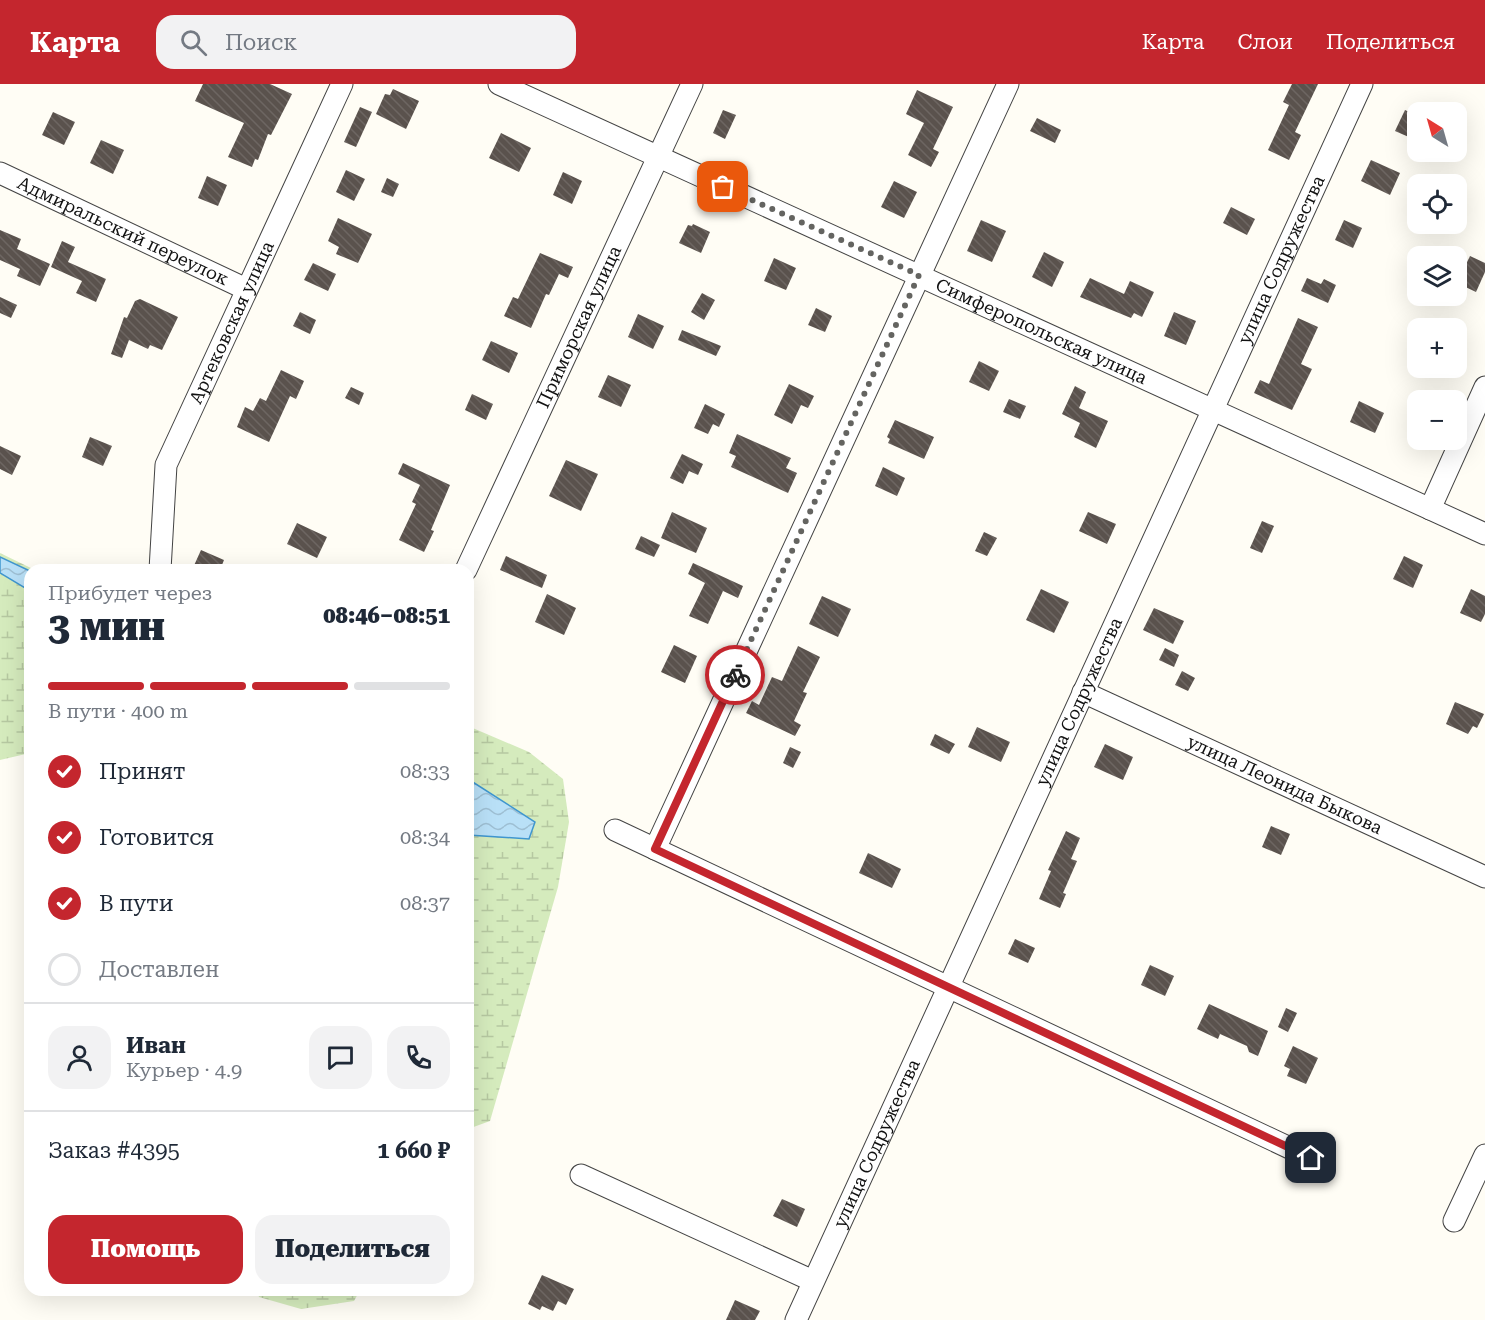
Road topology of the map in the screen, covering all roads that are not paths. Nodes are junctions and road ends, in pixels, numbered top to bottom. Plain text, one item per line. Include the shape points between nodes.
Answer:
1 (342, 84) edge
2 (499, 84) edge
3 (692, 84) edge
4 (1008, 84) edge
5 (1362, 84) edge
6 (658, 158) junction
7 (0, 173) edge
8 (919, 275) junction
9 (246, 289) junction
10 (1485, 387) edge
11 (1213, 411) junction
12 (1430, 509) junction
13 (1485, 534) edge
14 (160, 564) edge
15 (469, 564) edge
16 (1083, 692) junction
17 (615, 830) dead end
18 (655, 849) junction
19 (1485, 878) edge
20 (947, 986) junction
21 (1485, 1155) edge
22 (1311, 1158) dead end
23 (581, 1175) dead end
24 (1454, 1221) dead end
25 (813, 1281) junction
26 (796, 1320) edge

1 - 9 street, Артековская улица
2 - 6 street, Симферопольская улица
3 - 6 street, Приморская улица
4 - 8 street
5 - 11 street, улица Содружества
6 - 8 street, Симферопольская улица
6 - 15 street, Приморская улица
7 - 9 street, Адмиральский переулок
8 - 11 street, Симферопольская улица
8 - 18 street
9 - 14 street, Артековская улица via 166,465
10 - 12 street
11 - 12 street, Симферопольская улица
11 - 16 street, улица Содружества
12 - 13 street, Симферопольская улица
16 - 19 street, улица Леонида Быкова
16 - 20 street, улица Содружества
17 - 18 street
18 - 20 street
20 - 22 street
20 - 25 street, улица Содружества
21 - 24 street
23 - 25 street
25 - 26 street, улица Содружества

